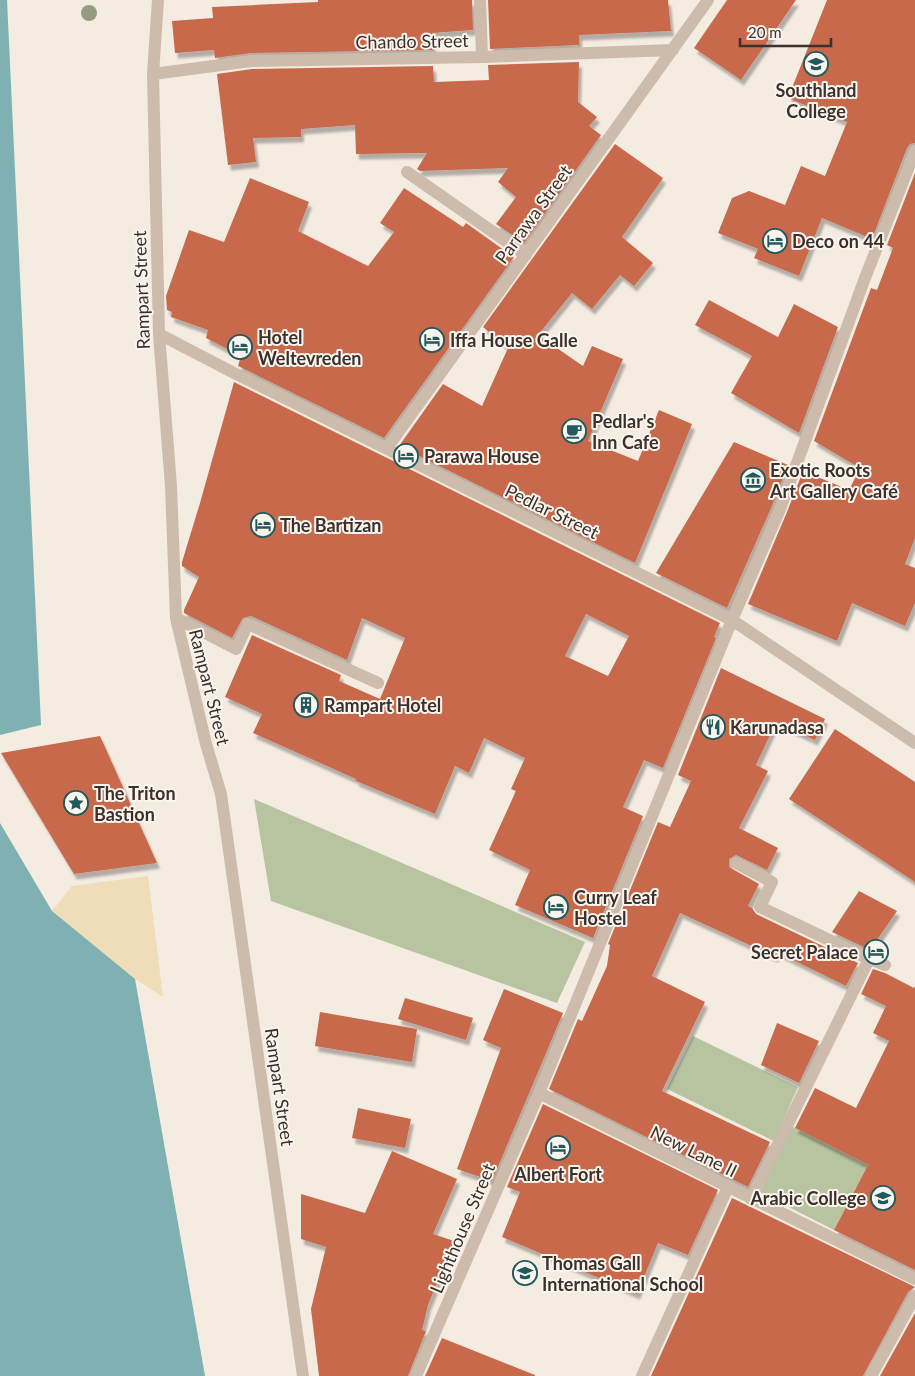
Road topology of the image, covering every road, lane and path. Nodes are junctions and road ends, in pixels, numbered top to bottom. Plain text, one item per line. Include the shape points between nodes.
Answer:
1 (158, 0) edge
2 (480, 0) edge
3 (708, 0) edge
4 (673, 50) junction
5 (482, 57) junction
6 (153, 74) junction
7 (915, 151) edge
8 (407, 172) dead end
9 (526, 255) junction
10 (159, 334) junction
11 (387, 448) junction
12 (176, 618) junction
13 (732, 620) junction
14 (378, 683) dead end
15 (915, 743) edge
16 (736, 863) dead end
17 (869, 959) junction
18 (885, 965) dead end
19 (539, 1093) junction
20 (728, 1187) junction
21 (751, 1199) junction
22 (915, 1279) edge
23 (915, 1296) edge
24 (303, 1376) edge
25 (416, 1376) edge
26 (642, 1376) edge
27 (871, 1376) edge

1 - 6 street, Rampart Street
2 - 5 street
3 - 4 street, Parrawa Street
4 - 5 street, Chando Street
4 - 9 street, Parrawa Street
5 - 6 street, Chando Street via 251,61
6 - 10 street, Rampart Street
7 - 13 street, Lighthouse Street via 780,509
8 - 9 street
9 - 11 street, Parrawa Street
10 - 11 street, Pedlar Street
10 - 12 street, Rampart Street via 171,486
11 - 13 street, Pedlar Street
12 - 14 street via 236,649 248,624
12 - 24 street, Rampart Street via 221,794
13 - 15 street, Pedlar Street
13 - 19 street, Lighthouse Street
16 - 17 street via 772,882 760,906
17 - 18 street
17 - 21 street
19 - 20 street, New Lane II
19 - 25 street, Lighthouse Street
20 - 21 street, New Lane II
20 - 26 street
21 - 22 street, New Lane II
23 - 27 street

